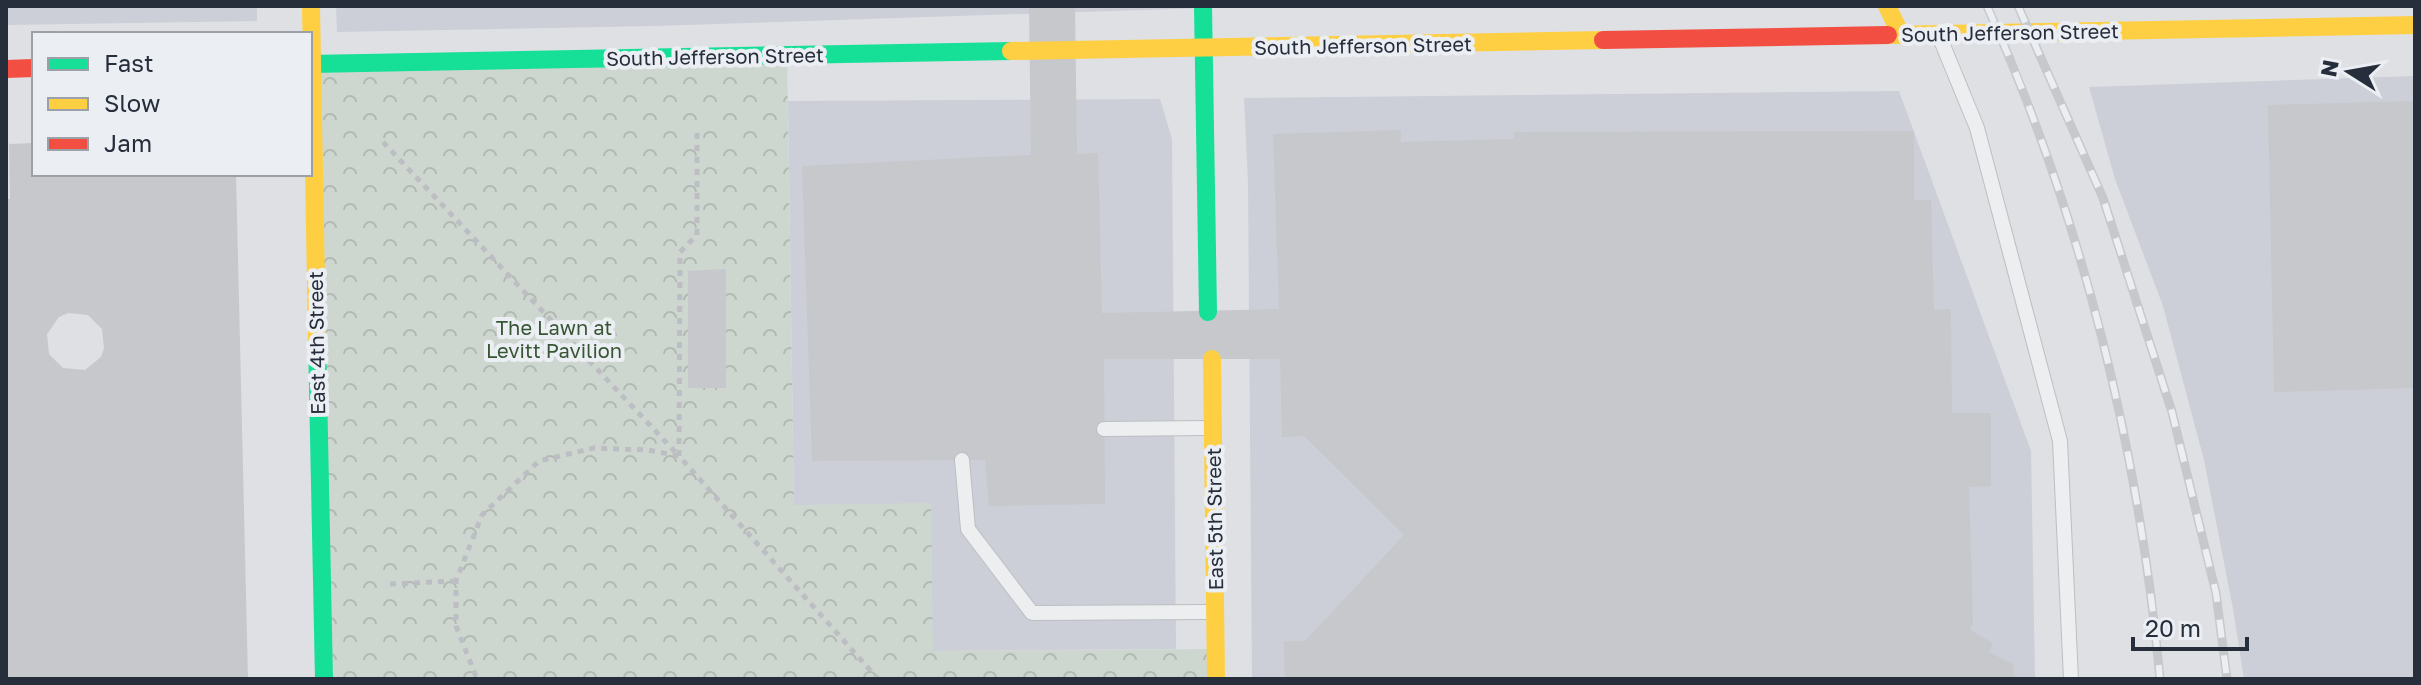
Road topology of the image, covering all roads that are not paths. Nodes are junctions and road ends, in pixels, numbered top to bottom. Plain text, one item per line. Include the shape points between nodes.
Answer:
1 (311, 6) edge
2 (1203, 6) edge
3 (1887, 6) edge
4 (2415, 25) edge
5 (311, 32) edge
6 (1938, 34) junction
7 (1901, 35) junction
8 (1202, 49) junction
9 (312, 64) edge
10 (32, 68) edge
11 (6, 69) edge
12 (312, 111) edge
13 (1208, 312) dead end
14 (1212, 359) dead end
15 (1213, 428) junction
16 (1104, 429) dead end
17 (962, 460) dead end
18 (1216, 612) junction
19 (324, 679) edge
20 (1216, 679) edge
21 (2071, 679) edge

1 - 5 main road, East 4th Street
2 - 8 main road
3 - 7 main road
4 - 6 main road, South Jefferson Street
6 - 7 main road, South Jefferson Street
6 - 21 lane via 1977,128 2060,441
7 - 8 main road, South Jefferson Street
8 - 9 main road, South Jefferson Street
8 - 13 main road
10 - 11 main road
12 - 19 main road, East 4th Street
14 - 15 main road, East 5th Street
15 - 16 lane
15 - 18 main road, East 5th Street
17 - 18 lane via 968,529 1032,613
18 - 20 main road, East 5th Street

